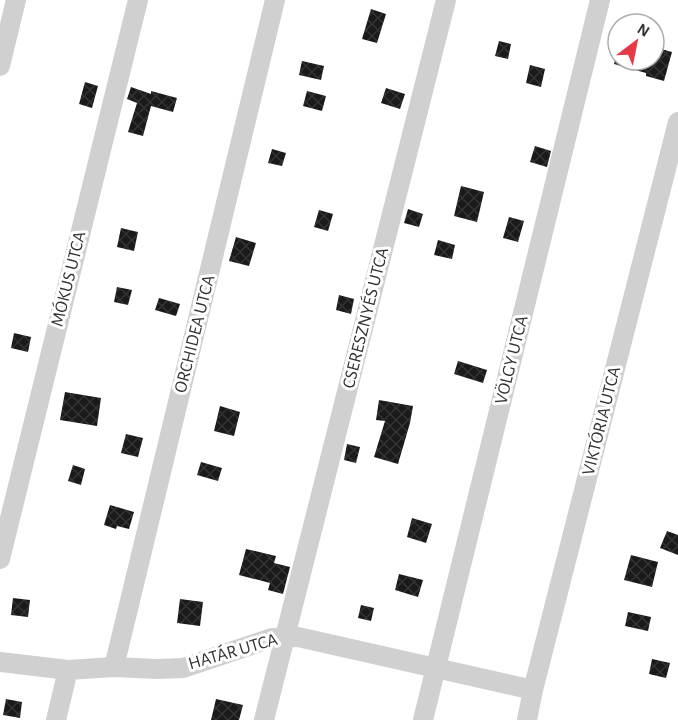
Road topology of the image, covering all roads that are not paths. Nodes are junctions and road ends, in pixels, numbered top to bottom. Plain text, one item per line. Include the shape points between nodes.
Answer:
1 (16, 0) edge
2 (138, 0) edge
3 (275, 0) edge
4 (446, 0) edge
5 (600, 0) edge
6 (0, 66) edge
7 (678, 122) edge
8 (0, 559) edge
9 (285, 637) junction
10 (0, 662) edge
11 (114, 667) junction
12 (436, 667) junction
13 (68, 670) junction
14 (533, 690) junction
15 (56, 720) edge
16 (264, 720) edge
17 (423, 720) edge
18 (527, 720) edge

1 - 6 street
2 - 8 street, MÓKUS UTCA
3 - 11 street, ORCHIDEA UTCA
4 - 9 street, CSERESZNYÉS UTCA
5 - 12 street, VÖLGY UTCA
7 - 14 street, VIKTÓRIA UTCA
9 - 11 street, HATÁR UTCA via 183,668
9 - 12 street, HATÁR UTCA via 298,636
9 - 16 street, CSERESZNYÉS UTCA
10 - 13 street, HATÁR UTCA
11 - 13 street, HATÁR UTCA
12 - 14 street, HATÁR UTCA
12 - 17 street, VÖLGY UTCA
13 - 15 street
14 - 18 street, VIKTÓRIA UTCA

